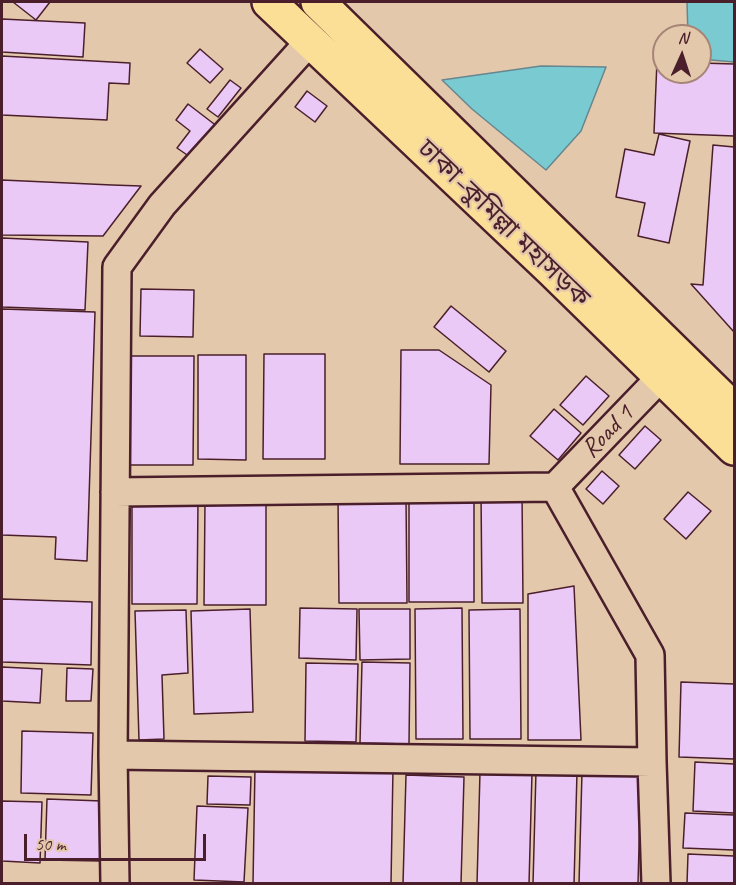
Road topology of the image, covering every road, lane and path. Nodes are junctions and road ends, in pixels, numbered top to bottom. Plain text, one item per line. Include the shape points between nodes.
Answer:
1 (270, 2) edge
2 (318, 2) edge
3 (311, 40) junction
4 (563, 262) junction
5 (661, 376) junction
6 (735, 410) edge
7 (735, 448) edge
8 (555, 488) junction
9 (115, 492) junction
10 (113, 755) junction
11 (652, 762) junction
12 (115, 884) edge
13 (656, 884) edge

1 - 3 highway, ঢাকা–কুমিল্লা মহাসড়ক
2 - 4 highway, ঢাকা–কুমিল্লা মহাসড়ক
3 - 4 highway, ঢাকা–কুমিল্লা মহাসড়ক
3 - 9 street via 162,205 117,267
4 - 5 highway, ঢাকা–কুমিল্লা মহাসড়ক
4 - 6 highway, ঢাকা–কুমিল্লা মহাসড়ক
5 - 7 highway, ঢাকা–কুমিল্লা মহাসড়ক
5 - 8 street, Road 1
8 - 9 street
8 - 11 street via 650,655
9 - 10 street
10 - 11 street
10 - 12 street
11 - 13 street

